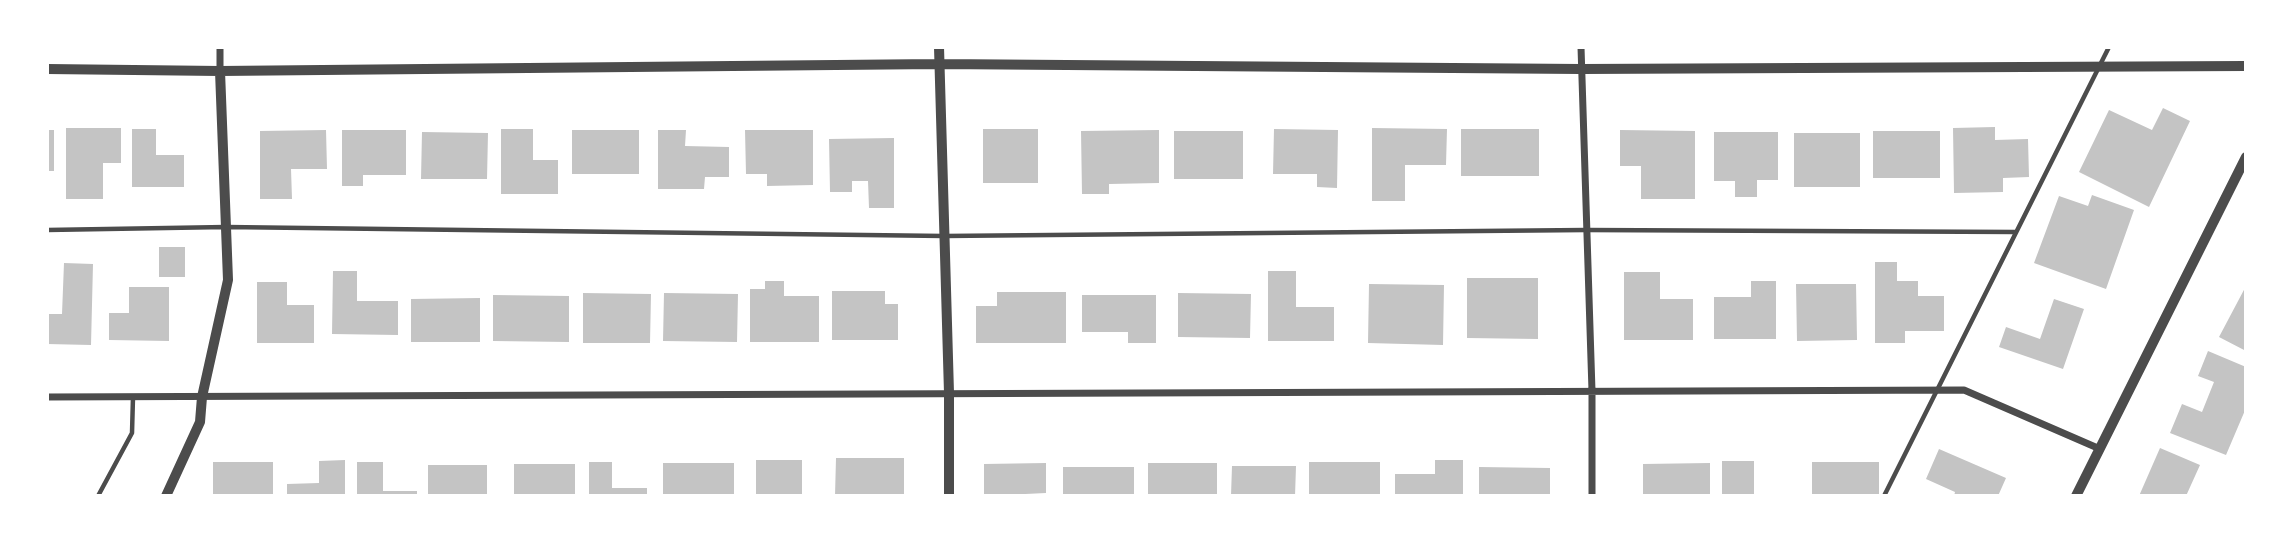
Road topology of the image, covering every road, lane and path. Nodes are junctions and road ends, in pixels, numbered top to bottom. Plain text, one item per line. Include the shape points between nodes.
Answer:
1 (220, 47) edge
2 (939, 47) edge
3 (1581, 47) edge
4 (2109, 47) edge
5 (938, 64) junction
6 (2246, 66) edge
7 (2099, 67) junction
8 (47, 69) edge
9 (1581, 69) junction
10 (220, 71) junction
11 (2246, 157) edge
12 (226, 227) junction
13 (47, 230) edge
14 (1586, 230) junction
15 (2016, 233) junction
16 (944, 236) junction
17 (1937, 390) junction
18 (1592, 391) junction
19 (949, 393) junction
20 (47, 397) edge
21 (133, 397) junction
22 (202, 397) junction
23 (2100, 449) junction
24 (98, 496) edge
25 (166, 496) edge
26 (949, 496) edge
27 (1592, 496) edge
28 (1884, 496) edge
29 (2076, 496) edge

1 - 10 street
2 - 5 street
3 - 9 street
4 - 7 lane
5 - 9 street
5 - 10 street
5 - 16 street
6 - 7 street
7 - 9 street
7 - 15 lane
8 - 10 street
9 - 14 street
10 - 12 street
11 - 23 street
12 - 13 lane
12 - 16 lane
12 - 22 street via 228,280
14 - 15 lane
14 - 16 lane
14 - 18 street
15 - 17 lane
16 - 19 street
17 - 18 street
17 - 23 street via 1964,390
17 - 28 lane
18 - 19 street
18 - 27 street
19 - 22 street
19 - 26 street
20 - 21 street
21 - 22 street
21 - 24 lane via 132,433
22 - 25 street via 200,422
23 - 29 street

